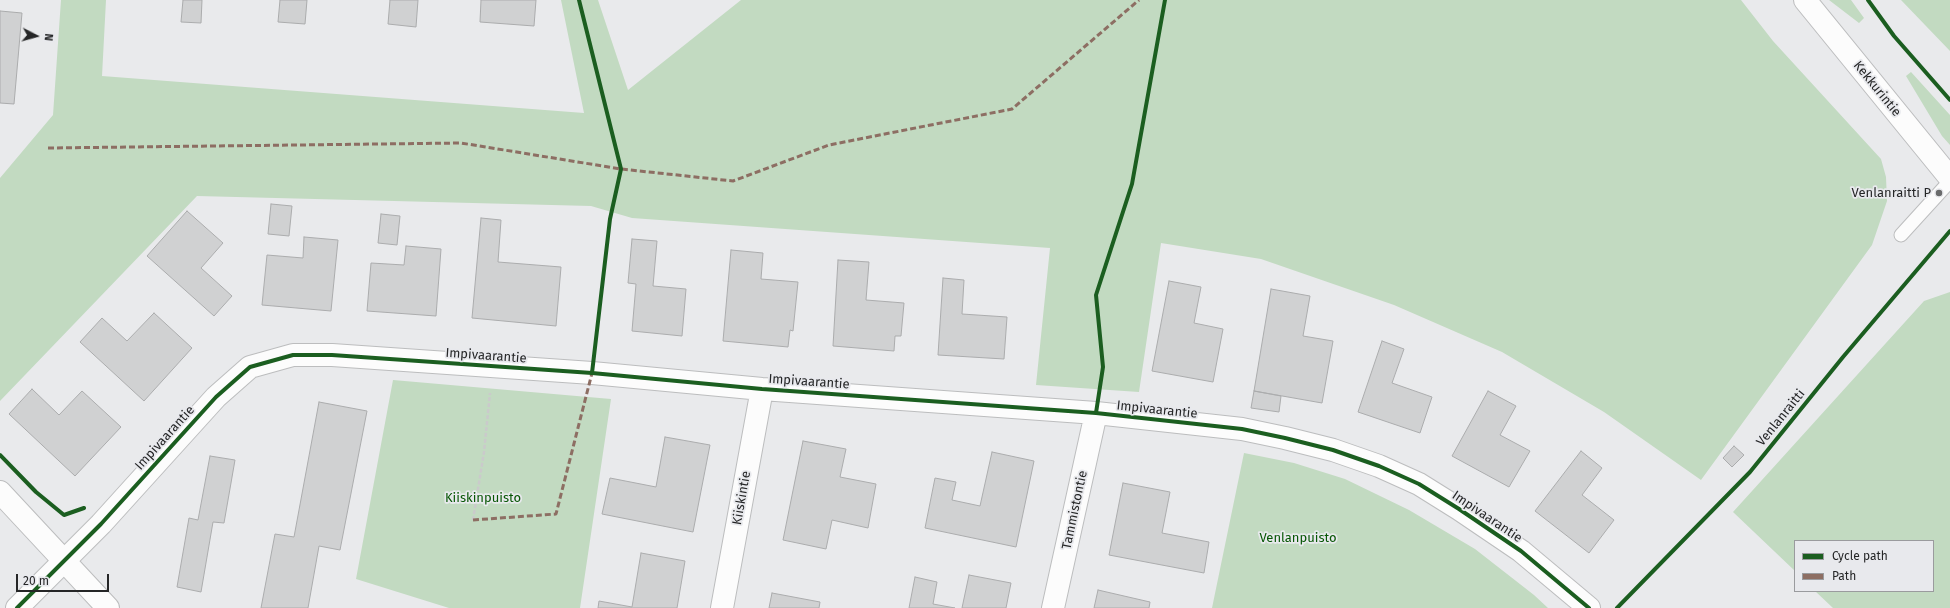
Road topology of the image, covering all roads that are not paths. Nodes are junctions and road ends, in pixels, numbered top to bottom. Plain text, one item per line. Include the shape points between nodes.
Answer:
1 (1805, 0) edge
2 (1950, 180) edge
3 (1901, 235) dead end
4 (762, 389) junction
5 (1096, 413) junction
6 (0, 492) edge
7 (64, 562) junction
8 (17, 608) edge
9 (108, 608) edge
10 (722, 608) edge
11 (1053, 608) edge
12 (1589, 608) edge

1 - 2 street, Kekkurintie
2 - 3 lane
4 - 5 street, Impivaarantie
4 - 7 street, Impivaarantie via 592,373 332,355 294,355 250,367 216,397
4 - 10 street, Kiiskintie
5 - 11 street, Tammistontie
5 - 12 street, Impivaarantie via 1256,432 1333,450 1380,466 1419,484 1521,551
6 - 7 street
7 - 8 street, Impivaarantie
7 - 9 street

